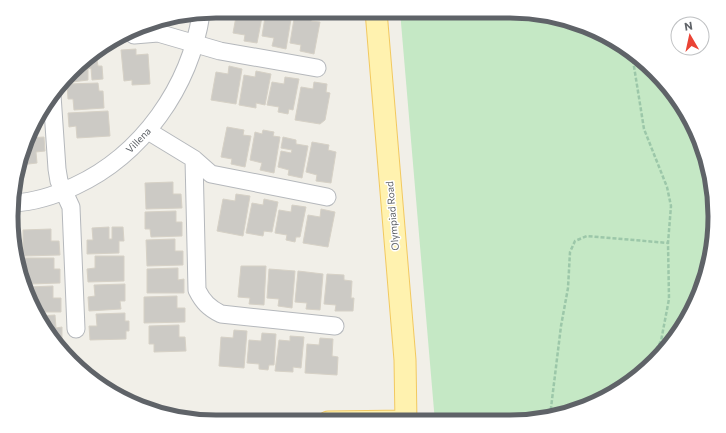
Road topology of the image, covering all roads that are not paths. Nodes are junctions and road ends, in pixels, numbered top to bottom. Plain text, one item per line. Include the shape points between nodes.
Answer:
1 (377, 18) edge
2 (200, 19) edge
3 (136, 35) edge
4 (194, 44) junction
5 (317, 68) dead end
6 (53, 104) edge
7 (148, 131) junction
8 (194, 159) junction
9 (64, 191) junction
10 (327, 197) dead end
11 (18, 202) edge
12 (335, 326) dead end
13 (76, 329) dead end
14 (406, 415) edge

1 - 14 main road, Olympiad Road via 405,360
2 - 4 street, Villena
3 - 4 street via 158,34
4 - 5 street
4 - 7 street, Villena via 185,70 168,102
6 - 9 street via 57,170
7 - 8 street
7 - 9 street, Villena via 122,156 94,177
8 - 10 street via 211,174
8 - 12 street via 197,290 202,300 221,314
9 - 11 street, Villena via 42,199
9 - 13 street via 71,207

